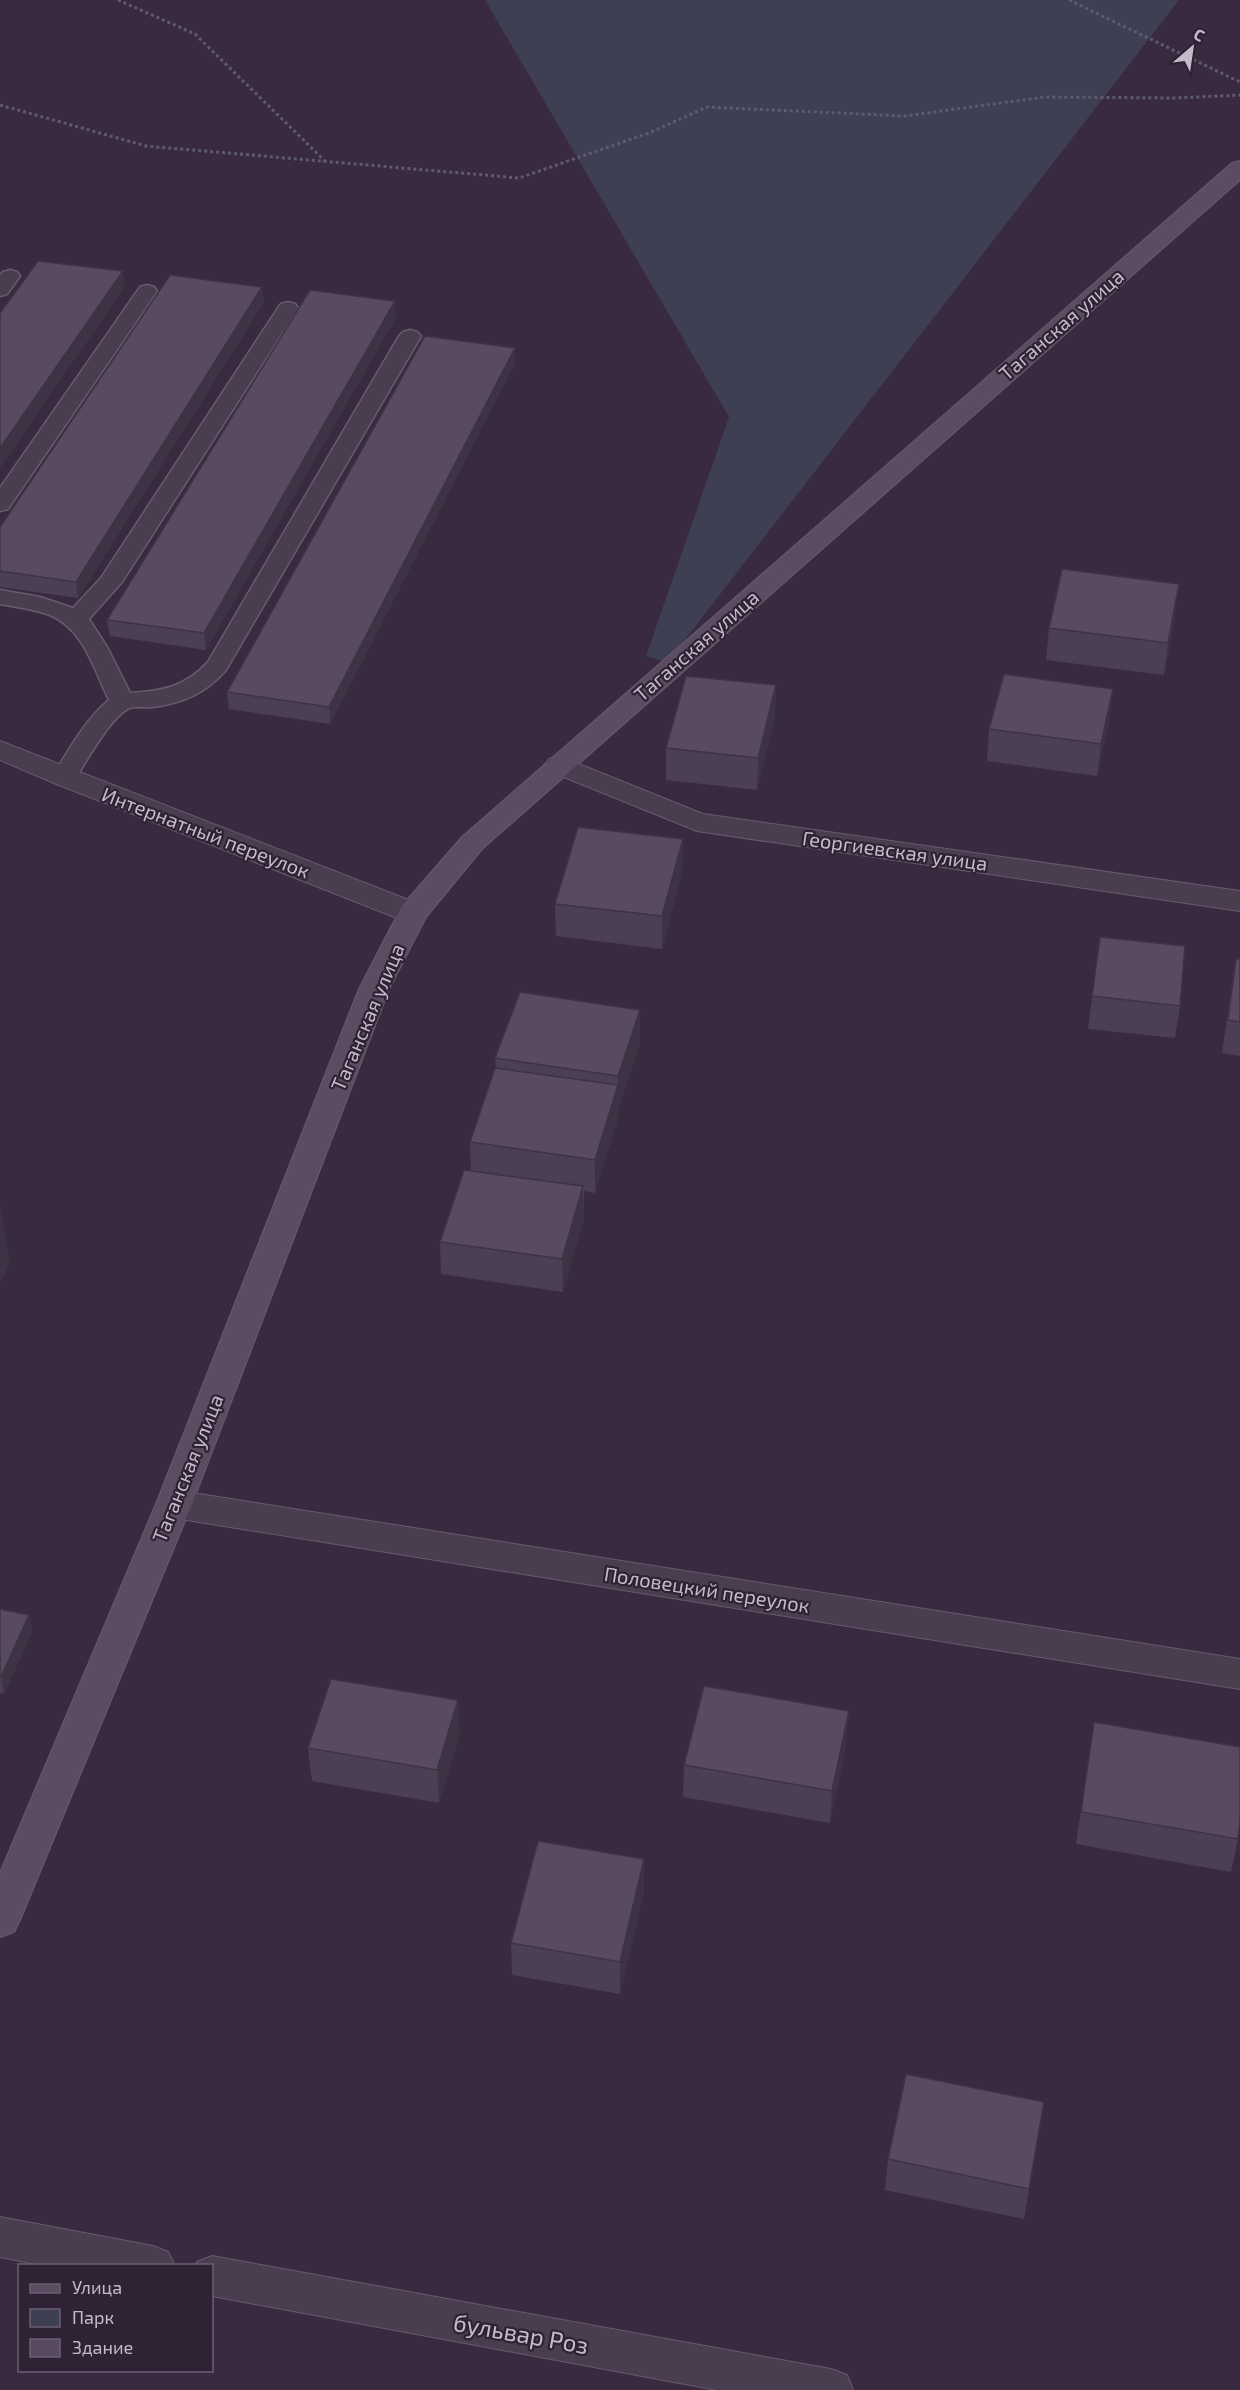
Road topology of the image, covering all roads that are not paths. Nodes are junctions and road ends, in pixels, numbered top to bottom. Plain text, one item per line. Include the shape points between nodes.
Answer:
1 (1240, 168) edge
2 (147, 291) dead end
3 (288, 308) dead end
4 (410, 336) dead end
5 (0, 504) edge
6 (0, 597) edge
7 (76, 620) junction
8 (122, 702) junction
9 (0, 750) edge
10 (559, 765) junction
11 (64, 777) junction
12 (1240, 901) edge
13 (413, 913) junction
14 (174, 1504) junction
15 (1240, 1674) edge
16 (5, 1893) edge
17 (0, 2237) edge
18 (148, 2264) edge
19 (213, 2276) edge
20 (831, 2390) edge

1 - 10 street, Таганская улица
2 - 5 lane
3 - 7 lane via 110,582
4 - 8 lane via 205,682 187,692
6 - 7 lane via 50,607
7 - 8 lane via 88,634
8 - 11 lane via 105,717
9 - 11 street, Интернатный переулок
10 - 12 street, Георгиевская улица via 697,822
10 - 13 street, Таганская улица via 472,843
11 - 13 street, Интернатный переулок
13 - 14 street, Таганская улица via 374,989
14 - 15 street, Половецкий переулок
14 - 16 street, Таганская улица
17 - 18 street
19 - 20 street, бульвар Роз

